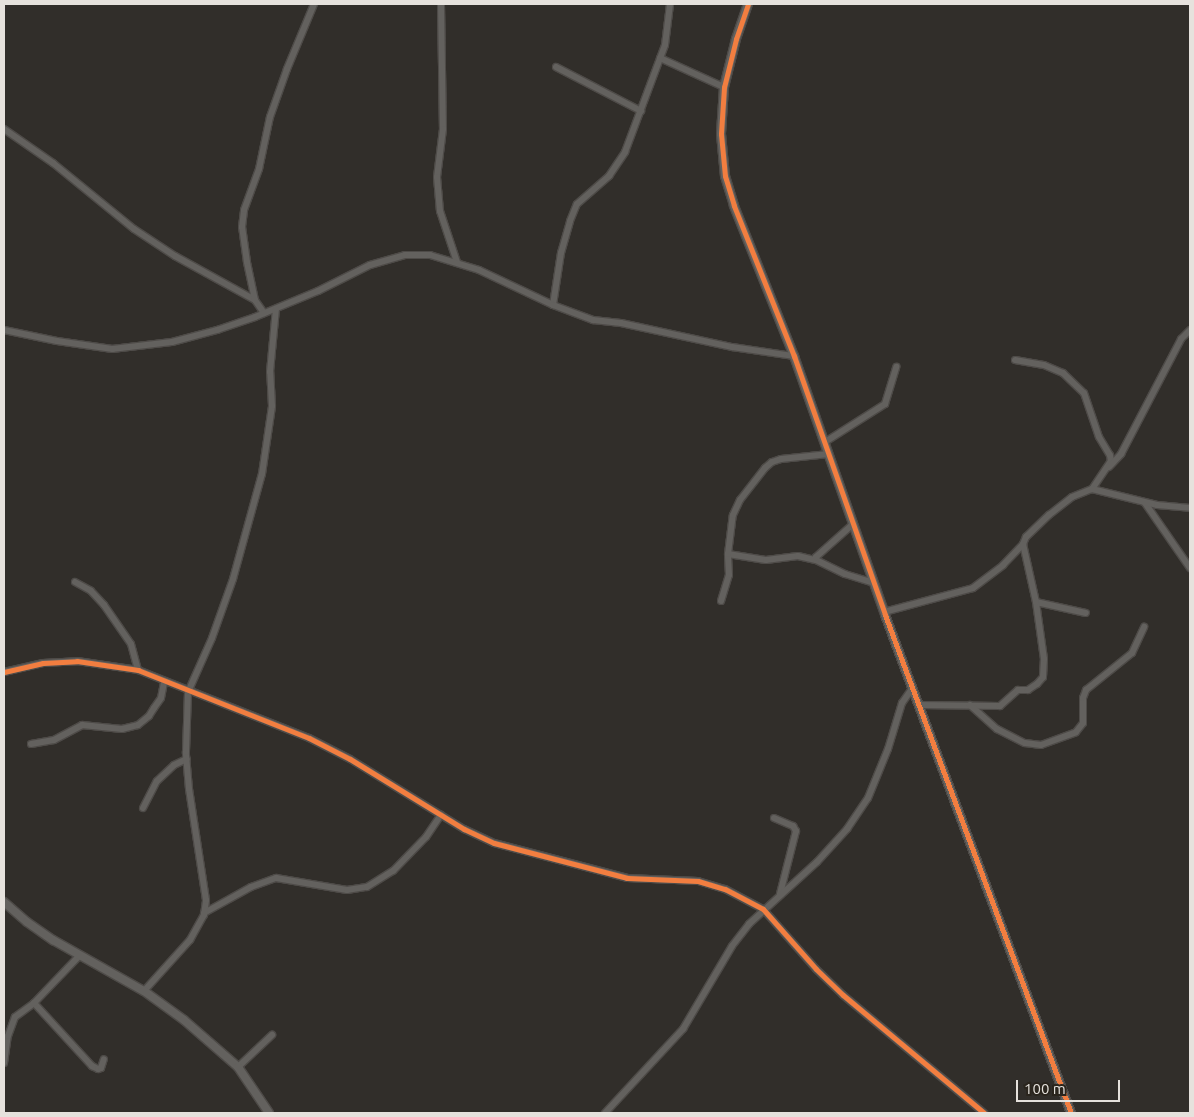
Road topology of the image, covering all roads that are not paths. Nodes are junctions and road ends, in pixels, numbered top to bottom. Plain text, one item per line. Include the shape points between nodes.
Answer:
1 (314, 4) edge
2 (441, 4) edge
3 (670, 4) edge
4 (748, 4) edge
5 (660, 58) junction
6 (556, 67) dead end
7 (724, 87) junction
8 (641, 111) junction
9 (4, 129) edge
10 (457, 262) junction
11 (255, 300) junction
12 (553, 304) junction
13 (276, 309) junction
14 (264, 313) junction
15 (4, 330) edge
16 (1190, 330) edge
17 (794, 356) junction
18 (1015, 360) dead end
19 (896, 367) dead end
20 (825, 442) junction
21 (829, 454) junction
22 (1106, 469) junction
23 (1092, 489) junction
24 (1145, 503) junction
25 (1190, 508) edge
26 (853, 524) junction
27 (1023, 544) junction
28 (728, 554) junction
29 (816, 560) junction
30 (1190, 568) edge
31 (74, 582) dead end
32 (874, 583) junction
33 (721, 601) dead end
34 (1036, 602) junction
35 (884, 612) junction
36 (1086, 613) dead end
37 (1144, 626) dead end
38 (138, 670) junction
39 (4, 672) edge
40 (164, 682) junction
41 (913, 687) junction
42 (188, 692) junction
43 (920, 704) junction
44 (969, 704) junction
45 (31, 744) dead end
46 (187, 759) junction
47 (143, 808) dead end
48 (441, 815) junction
49 (774, 818) dead end
50 (780, 894) junction
51 (4, 902) edge
52 (764, 910) junction
53 (204, 913) junction
54 (80, 956) junction
55 (144, 991) junction
56 (34, 1003) junction
57 (11, 1024) junction
58 (4, 1027) edge
59 (272, 1036) dead end
60 (104, 1059) dead end
61 (4, 1064) edge
62 (238, 1066) junction
63 (269, 1113) edge
64 (605, 1113) edge
65 (984, 1113) edge
66 (1071, 1113) edge

1 - 11 street via 270,117 259,169 244,210 242,226
2 - 10 street via 443,129 437,177 440,211
3 - 5 street via 665,45
4 - 7 street
5 - 7 street
5 - 8 street
6 - 8 street
7 - 17 street via 722,134 725,176
8 - 12 street via 625,152 609,176 577,204 561,254
9 - 11 street via 53,163 134,229
10 - 12 street
10 - 13 street via 405,255 370,265
11 - 14 street
12 - 17 street via 593,320
13 - 14 street
13 - 42 street via 270,372 272,406 262,474 233,579
14 - 15 street via 172,342 112,348
16 - 22 street via 1181,340 1121,454
17 - 20 street
18 - 22 street via 1044,365 1063,373 1079,387 1110,455 1111,461
19 - 20 street via 885,404
20 - 21 street
21 - 26 street
21 - 28 street via 781,459 765,468 740,500 733,515
22 - 23 street
23 - 24 street
23 - 27 street via 1072,497 1049,515
24 - 25 street
24 - 30 street
26 - 29 street
26 - 32 street
27 - 34 street
27 - 35 street via 1003,565 973,588
28 - 29 street via 766,560 798,556
28 - 33 street via 729,575
29 - 32 street
31 - 38 street via 92,591 104,605 131,644
32 - 35 street
34 - 36 street
34 - 44 street via 1044,659 1042,677 1028,690 1018,690 1000,706
35 - 41 street
37 - 44 street via 1132,653 1086,690 1083,723 1076,732 1041,745 1025,743 997,729
38 - 39 street via 77,661
38 - 40 street
40 - 42 street
40 - 45 street via 161,698 149,716 138,724 122,729 82,725 54,740
41 - 43 street
41 - 50 street via 902,703 888,750 868,798 847,828 816,862
42 - 46 street
42 - 48 street via 309,738
43 - 44 street
43 - 66 street
46 - 47 street via 174,765 157,780
46 - 53 street via 206,900
48 - 52 street via 494,843 522,852 627,878 698,882 726,889
48 - 53 street via 426,837 393,871 367,887 347,890 276,878 251,887
49 - 50 street via 793,826 796,831
50 - 52 street
51 - 54 street via 27,922
52 - 64 street via 732,946 683,1030
52 - 65 street via 843,995
53 - 55 street via 190,940
54 - 55 street
54 - 56 street
55 - 62 street
56 - 57 street
56 - 60 street via 92,1066 98,1070
57 - 58 street
57 - 61 street
59 - 62 street
62 - 63 street

